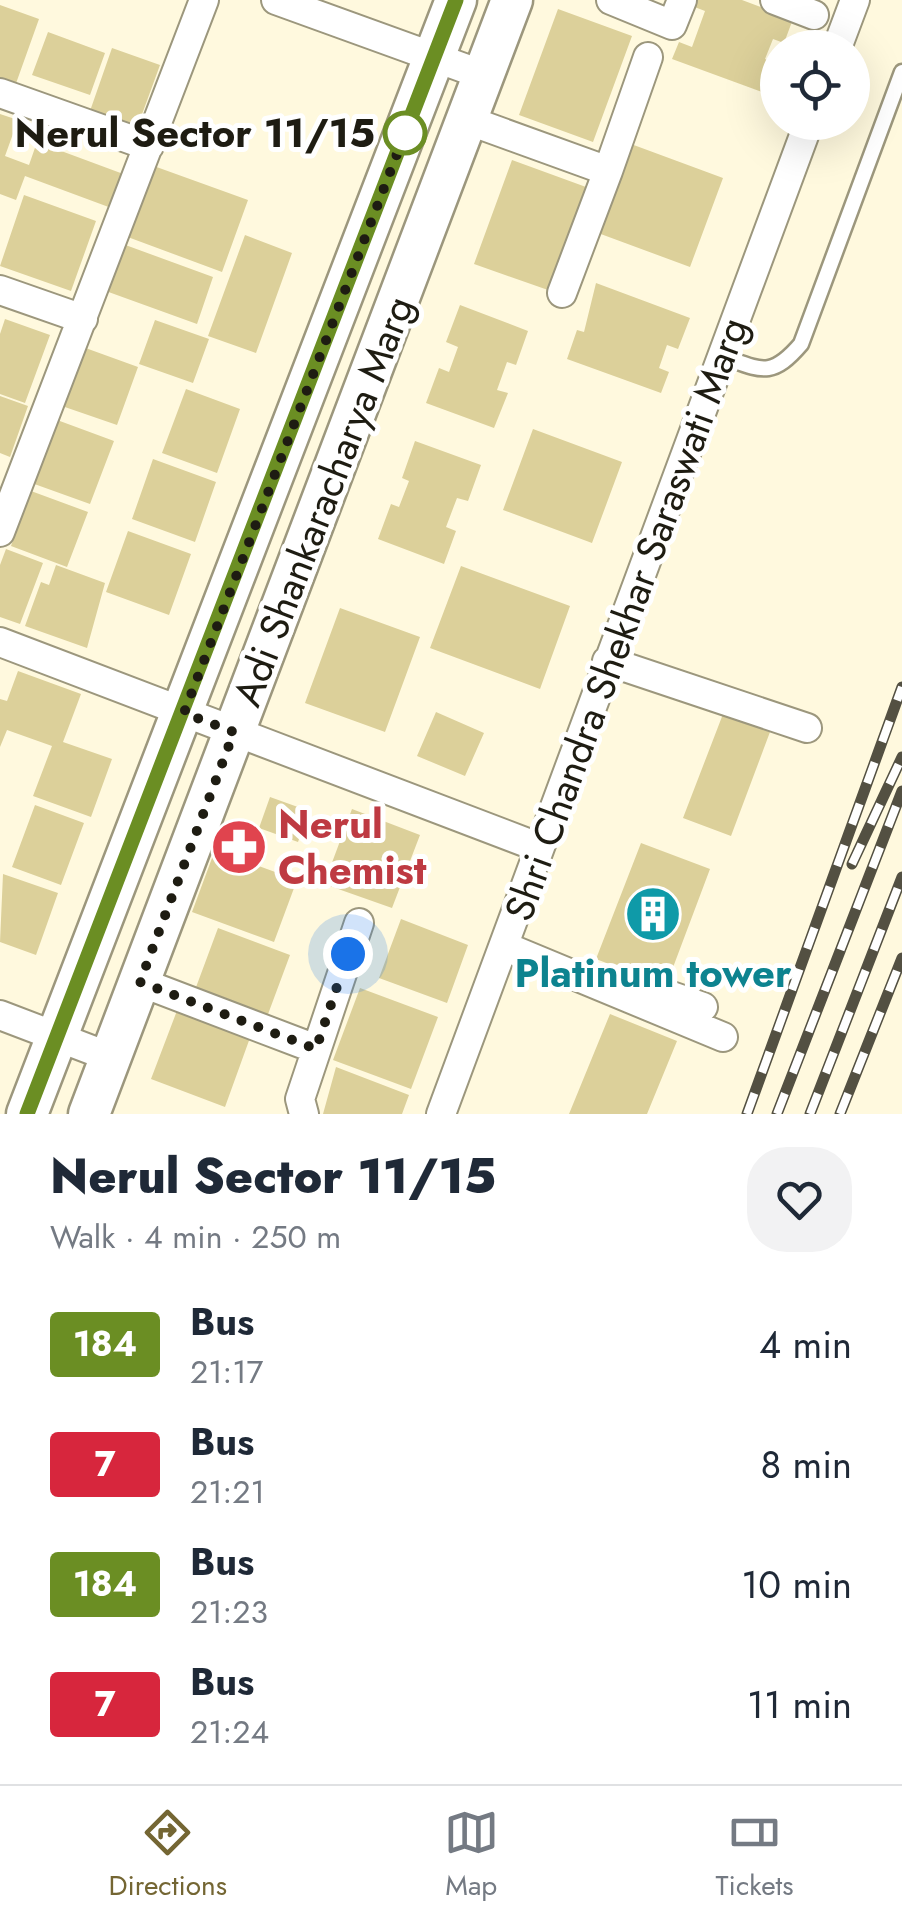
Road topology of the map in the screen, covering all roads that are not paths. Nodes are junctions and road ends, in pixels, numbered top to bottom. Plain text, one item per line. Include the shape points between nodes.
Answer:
1 (204, 0) edge
2 (276, 0) edge
3 (456, 0) edge
4 (512, 0) edge
5 (611, 0) edge
6 (775, 0) edge
7 (855, 0) edge
8 (677, 12) edge
9 (814, 15) dead end
10 (844, 30) edge
11 (648, 57) dead end
12 (433, 58) junction
13 (902, 72) edge
14 (486, 76) junction
15 (650, 87) dead end
16 (0, 93) edge
17 (470, 120) junction
18 (802, 140) edge
19 (149, 146) junction
20 (608, 171) junction
21 (0, 290) edge
22 (562, 293) dead end
23 (83, 319) junction
24 (721, 356) junction
25 (10, 470) edge
26 (0, 532) edge
27 (0, 642) edge
28 (607, 661) junction
29 (184, 713) junction
30 (807, 728) dead end
31 (234, 732) junction
32 (538, 847) junction
33 (358, 923) dead end
34 (508, 942) junction
35 (140, 982) junction
36 (703, 1007) dead end
37 (0, 1015) edge
38 (57, 1037) junction
39 (723, 1037) dead end
40 (316, 1049) junction
41 (110, 1057) junction
42 (27, 1114) edge
43 (89, 1114) edge
44 (304, 1114) edge
45 (441, 1114) edge

1 - 19 street
2 - 12 street
3 - 12 main road, Adi Shankaracharya Marg
4 - 14 main road, Adi Shankaracharya Marg
5 - 8 street
6 - 9 street
7 - 10 street
8 - 15 street
11 - 20 street
12 - 14 street
12 - 29 main road, Adi Shankaracharya Marg
13 - 24 lane via 801,344 783,365 762,371
14 - 17 main road, Adi Shankaracharya Marg
16 - 19 street
17 - 20 street
17 - 31 main road, Adi Shankaracharya Marg
18 - 24 street, Shri Chandra Shekhar Saraswati Marg
19 - 23 street
20 - 22 street
21 - 23 street
23 - 25 street
24 - 28 street, Shri Chandra Shekhar Saraswati Marg
25 - 26 street
27 - 29 street
28 - 30 street
28 - 32 street, Shri Chandra Shekhar Saraswati Marg
29 - 31 street
29 - 38 main road, Adi Shankaracharya Marg
31 - 32 street
31 - 35 main road, Adi Shankaracharya Marg
32 - 34 street, Shri Chandra Shekhar Saraswati Marg
33 - 40 street
34 - 36 street
34 - 39 street
34 - 45 street, Shri Chandra Shekhar Saraswati Marg
35 - 40 street
35 - 41 main road, Adi Shankaracharya Marg
37 - 38 street
38 - 41 street
38 - 42 main road, Adi Shankaracharya Marg
40 - 44 street via 300,1098
41 - 43 main road, Adi Shankaracharya Marg

